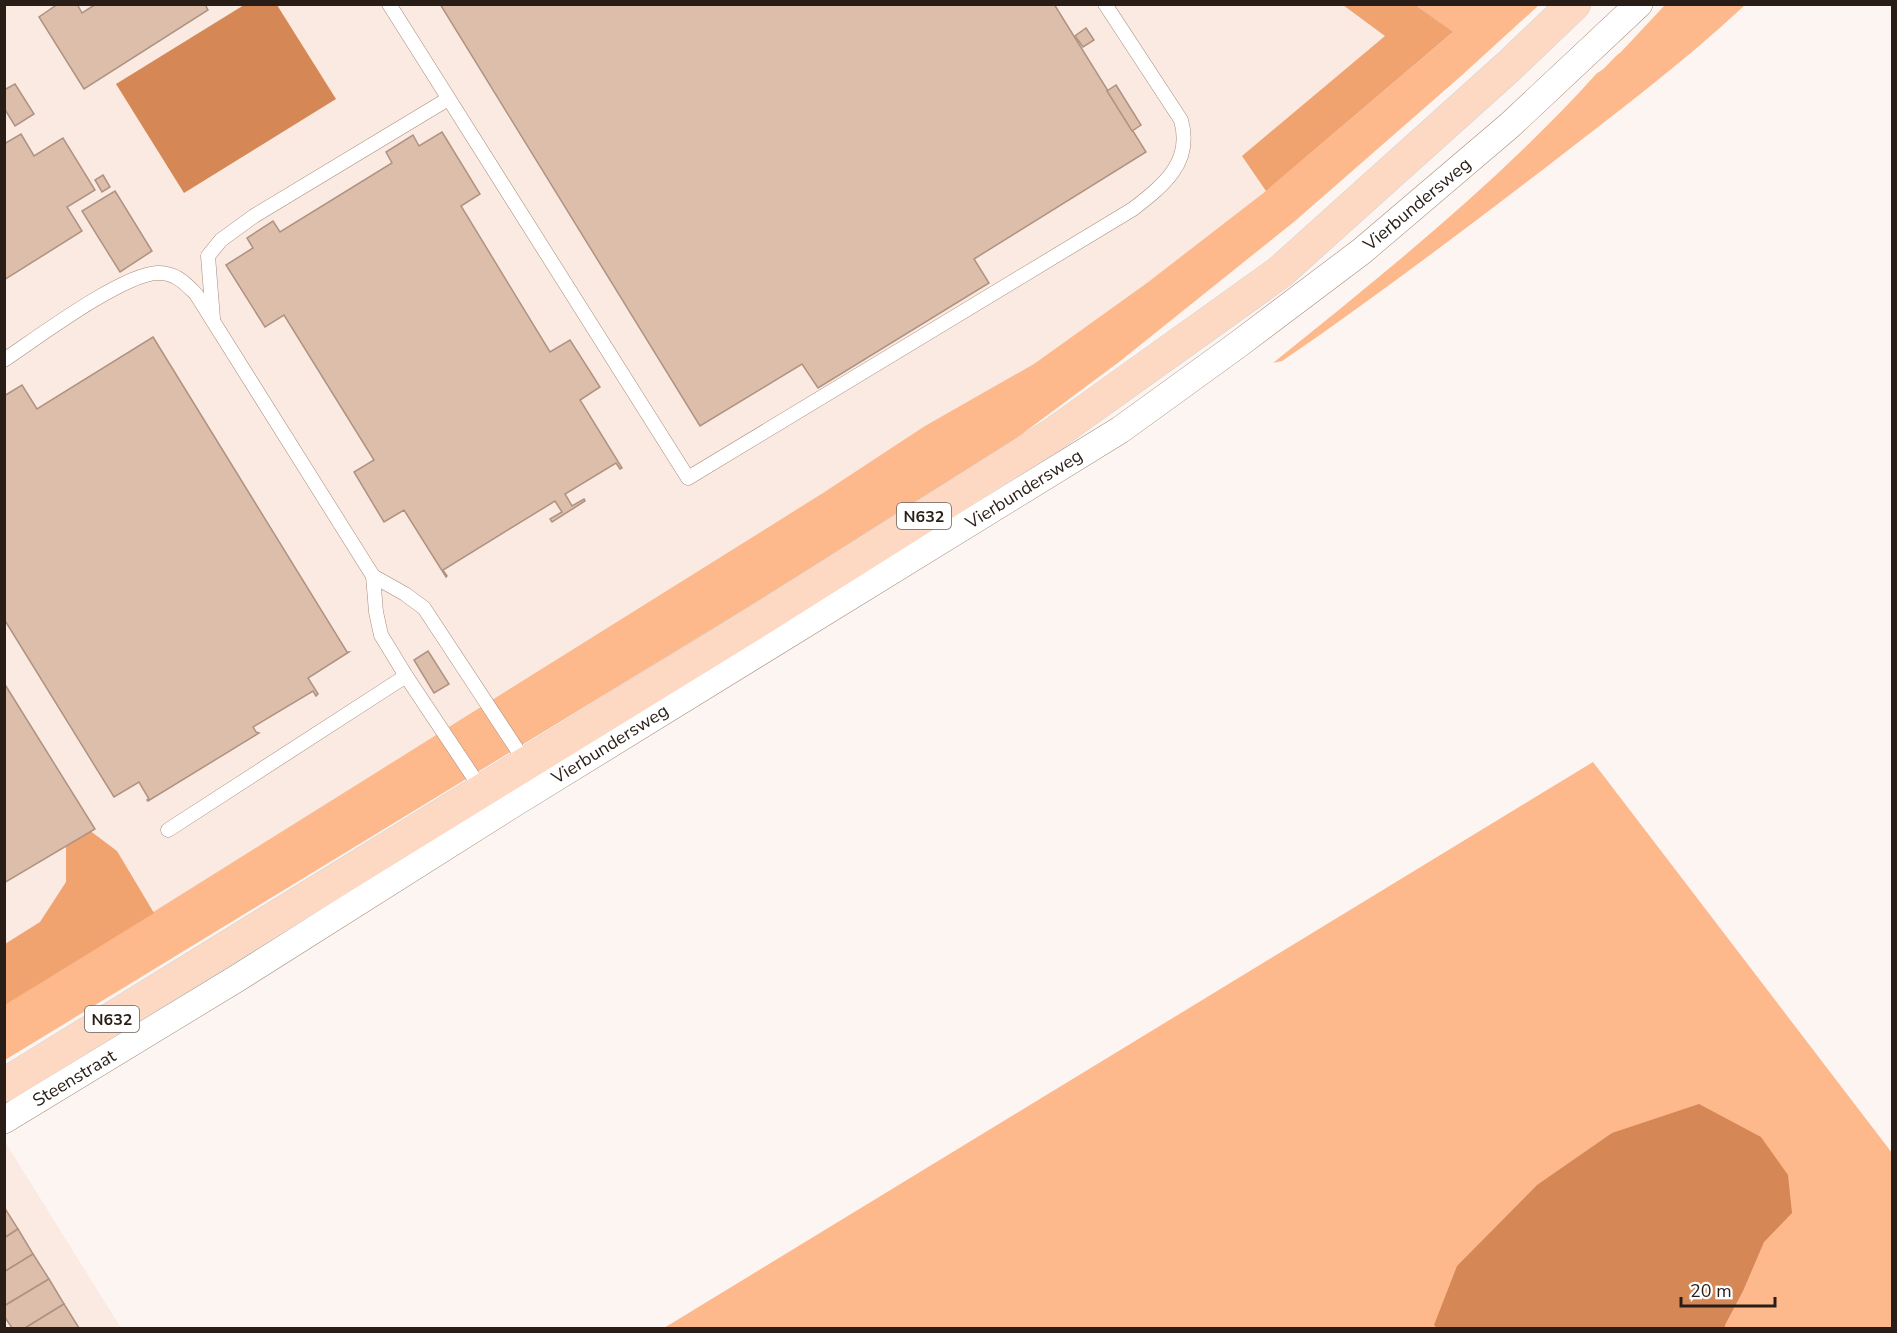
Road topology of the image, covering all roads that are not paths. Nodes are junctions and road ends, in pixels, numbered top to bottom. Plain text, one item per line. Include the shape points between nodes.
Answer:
1 (389, 4) edge
2 (1106, 4) edge
3 (1574, 4) edge
4 (1639, 4) edge
5 (448, 99) junction
6 (214, 321) junction
7 (4, 360) edge
8 (373, 576) junction
9 (772, 628) junction
10 (406, 676) junction
11 (526, 763) junction
12 (483, 790) junction
13 (168, 830) dead end
14 (228, 966) junction
15 (4, 1085) edge
16 (4, 1120) edge

1 - 5 lane
2 - 5 lane via 1181,120 1185,134 1174,171 1158,190 688,478
3 - 9 main road, Vierbundersweg / N632 via 1280,272
4 - 9 street, Vierbundersweg via 1510,124 1362,251 1120,430
5 - 6 lane via 221,240 208,256
6 - 7 lane via 183,280 158,273 144,275 84,307
6 - 8 lane
8 - 10 lane via 381,635
8 - 11 lane via 424,608
9 - 11 main road, Vierbundersweg / N632
9 - 14 street, Vierbundersweg via 526,795
10 - 12 lane
10 - 13 lane
11 - 12 main road, Vierbundersweg / N632
12 - 14 main road, Vierbundersweg / N632
14 - 15 main road, Steenstraat / N632
14 - 16 street, Steenstraat

